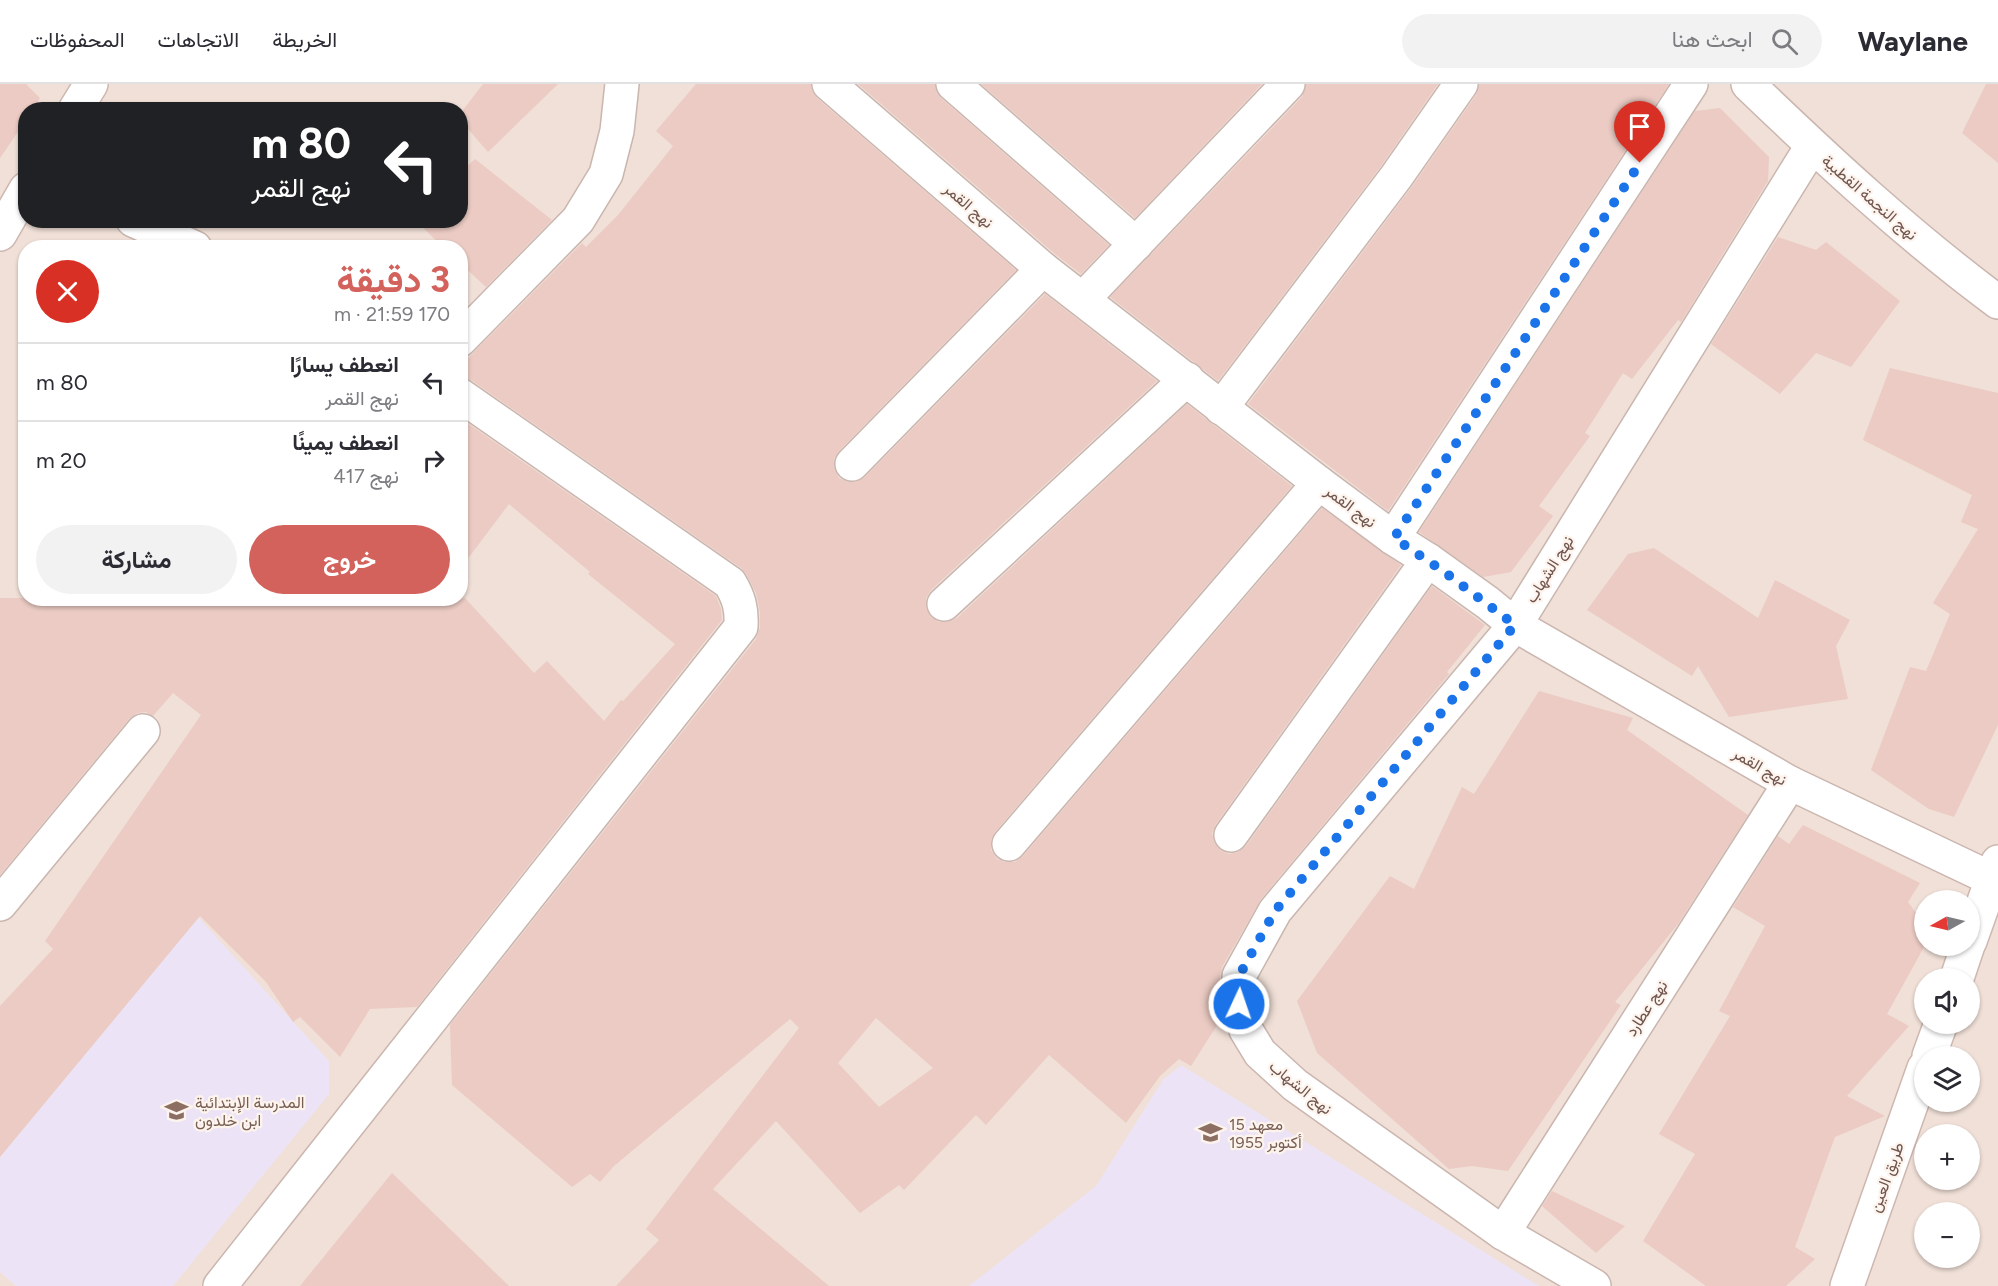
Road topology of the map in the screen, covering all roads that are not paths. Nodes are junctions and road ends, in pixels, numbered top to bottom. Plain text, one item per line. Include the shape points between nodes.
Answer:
1 (92, 84) edge
2 (622, 84) edge
3 (829, 84) edge
4 (953, 84) edge
5 (1288, 84) edge
6 (1461, 84) edge
7 (1691, 84) edge
8 (1748, 84) edge
9 (80, 102) edge
10 (1812, 146) junction
11 (18, 203) edge
12 (151, 228) edge
13 (0, 234) edge
14 (177, 240) edge
15 (1136, 244) junction
16 (1043, 269) junction
17 (1083, 299) junction
18 (1998, 302) edge
19 (468, 332) edge
20 (1187, 379) junction
21 (468, 400) edge
22 (1221, 408) junction
23 (852, 464) dead end
24 (1319, 483) junction
25 (1394, 538) junction
26 (1428, 560) junction
27 (944, 604) dead end
28 (1515, 625) junction
29 (143, 731) dead end
30 (1790, 783) junction
31 (1231, 835) dead end
32 (1010, 844) dead end
33 (1995, 871) edge
34 (0, 904) edge
35 (1980, 913) edge
36 (1914, 1096) edge
37 (1503, 1233) junction
38 (220, 1286) edge
39 (1594, 1286) edge
40 (1847, 1286) edge

1 - 9 street
2 - 19 street via 618,131 606,174 578,220
3 - 16 street, نهج القمر
4 - 15 street
5 - 15 street
6 - 22 street via 1396,177
7 - 25 street
8 - 10 street, نهج النجمة القطبية
10 - 18 street, نهج النجمة القطبية via 1942,260
10 - 28 street, نهج الشهاب
11 - 13 street
12 - 14 street
15 - 17 street
16 - 17 street, نهج القمر
16 - 23 street
17 - 20 street, نهج القمر
20 - 22 street, نهج القمر
20 - 27 street
21 - 38 street via 730,583 742,610 741,627
22 - 24 street, نهج القمر
24 - 25 street, نهج القمر
24 - 32 street
25 - 26 street, نهج القمر
26 - 28 street, نهج القمر
26 - 31 street
28 - 30 street, نهج القمر
28 - 37 street, نهج الشهاب via 1275,911 1239,976 1239,1004 1246,1030 1260,1053 1294,1086
29 - 34 street
30 - 33 street, نهج القمر
30 - 37 street, نهج عطارد
33 - 35 street
36 - 40 street, طريق العين
37 - 39 street, نهج الشهاب

